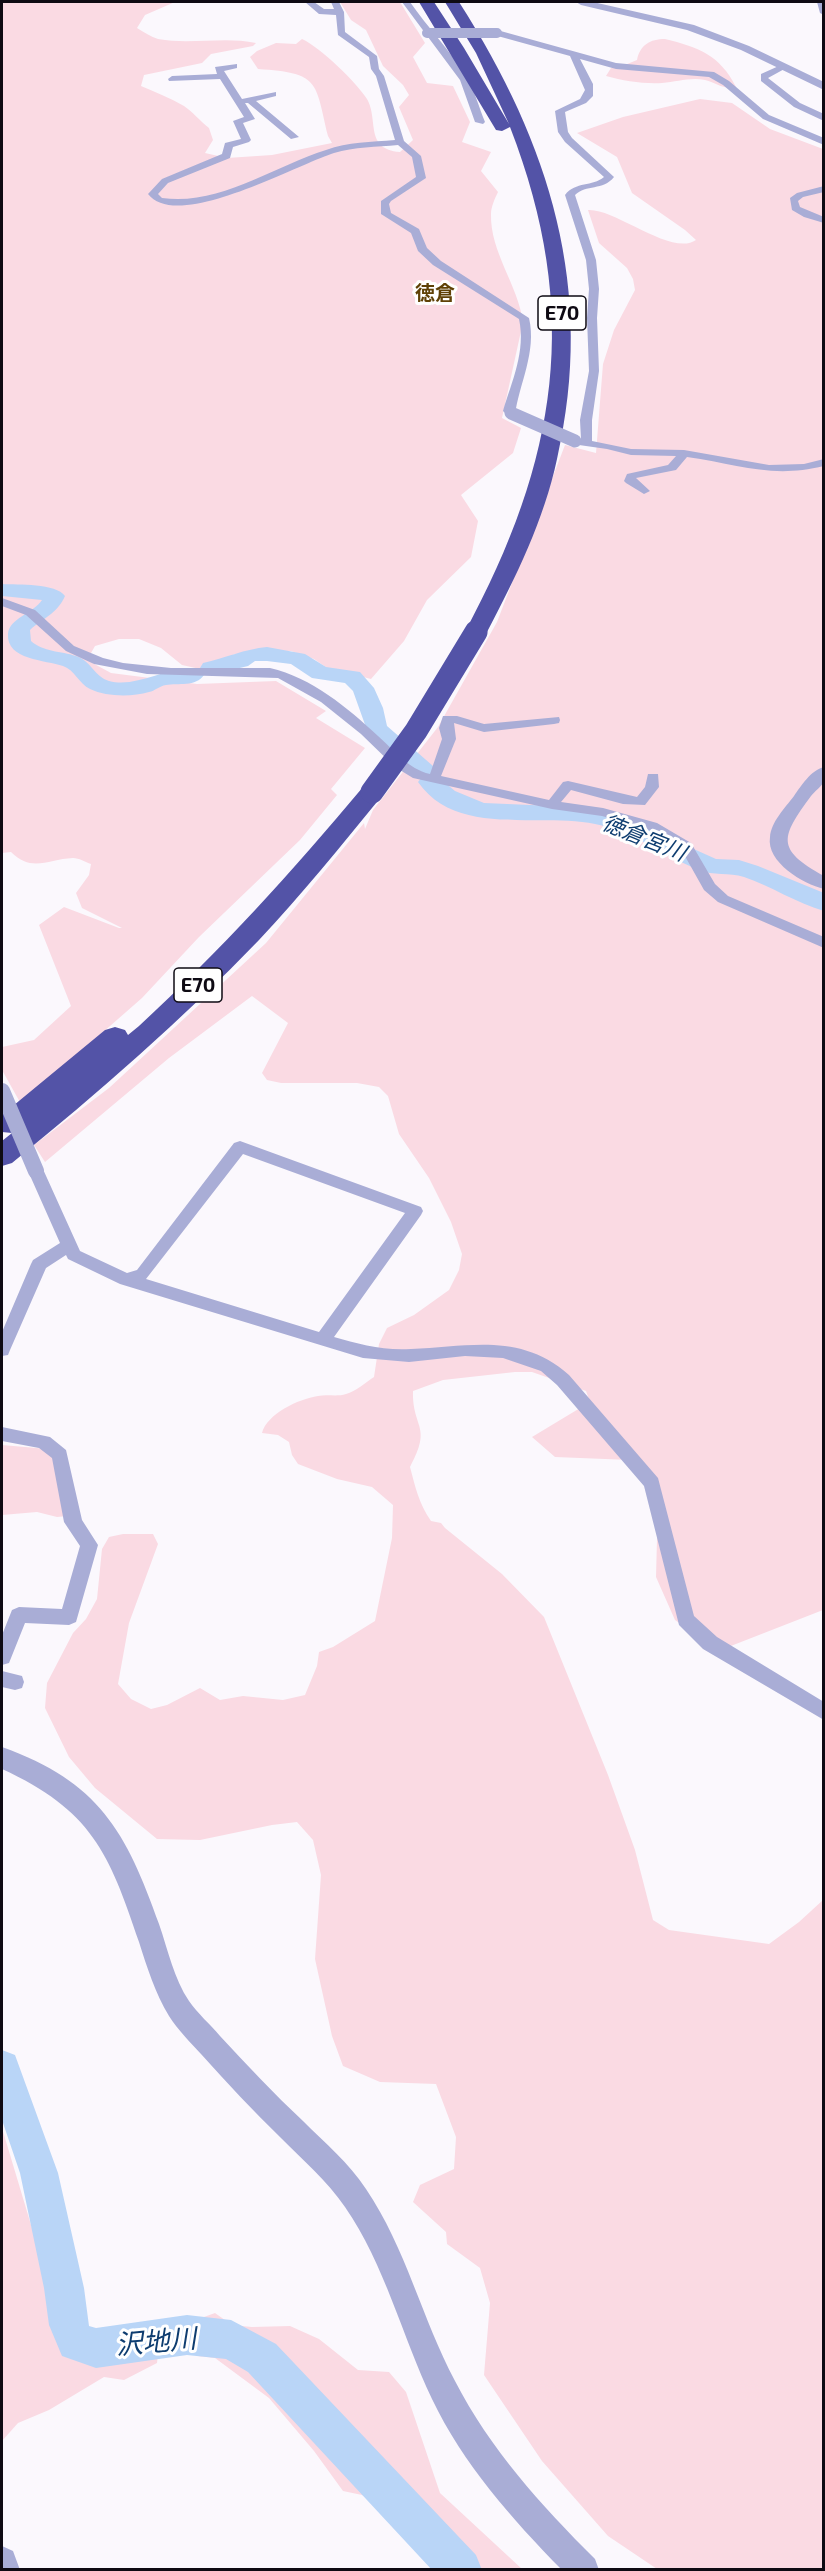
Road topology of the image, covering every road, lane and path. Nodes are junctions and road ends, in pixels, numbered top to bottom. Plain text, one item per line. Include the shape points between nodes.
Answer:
1 (309, 2) edge
2 (334, 2) edge
3 (406, 2) edge
4 (426, 2) edge
5 (439, 2) edge
6 (452, 2) edge
7 (467, 2) edge
8 (581, 2) edge
9 (821, 2) edge
10 (340, 12) junction
11 (824, 13) edge
12 (427, 33) junction
13 (573, 54) junction
14 (234, 66) dead end
15 (784, 67) junction
16 (223, 76) junction
17 (172, 79) dead end
18 (824, 87) edge
19 (273, 94) dead end
20 (508, 96) junction
21 (250, 100) junction
22 (239, 102) junction
23 (824, 118) edge
24 (480, 122) dead end
25 (502, 126) junction
26 (294, 137) dead end
27 (400, 142) junction
28 (824, 142) edge
29 (824, 189) edge
30 (824, 219) edge
31 (587, 444) junction
32 (684, 453) junction
33 (824, 462) edge
34 (644, 491) dead end
35 (2, 602) edge
36 (469, 630) junction
37 (554, 720) dead end
38 (824, 772) edge
39 (653, 777) dead end
40 (433, 778) junction
41 (365, 789) junction
42 (552, 805) junction
43 (824, 884) edge
44 (824, 943) edge
45 (2, 1091) edge
46 (2, 1129) edge
47 (2, 1156) edge
48 (68, 1246) junction
49 (126, 1280) junction
50 (322, 1340) junction
51 (2, 1350) edge
52 (2, 1434) edge
53 (2, 1657) edge
54 (824, 1712) edge
55 (2, 1758) edge
56 (2, 2562) edge
57 (4, 2570) edge
58 (584, 2570) edge

1 - 10 street via 322,12
2 - 10 street
3 - 12 street
4 - 25 highway via 460,51
5 - 25 highway, E70 via 480,75
6 - 20 highway, E70
7 - 20 highway via 495,55
8 - 15 street via 690,27
9 - 11 street
10 - 27 street via 341,33 373,57
12 - 13 street, bridge via 497,33
12 - 24 street via 464,80
13 - 28 street via 616,66 711,74 766,117
13 - 31 street via 591,89 590,97 560,111 563,132 609,177 603,184 579,187 570,195 591,260 594,289 594,370 586,420
14 - 16 street via 218,69
15 - 18 street
15 - 23 street via 768,72 764,79 797,105
16 - 17 street
16 - 22 street
19 - 21 street
20 - 36 highway, E70 via 524,136 558,262 563,356 548,459 533,506 514,557
21 - 22 street
21 - 26 street
22 - 27 street via 250,119 238,121 246,140 225,142 227,156 165,181 153,194 159,201 198,202 331,150
25 - 36 highway, E70 via 519,171 542,262 547,356 540,413 517,505
27 - 31 street, bridge via 416,152 421,178 384,203 386,214 415,231 422,249 437,263 524,318 528,328 526,346 509,411
29 - 30 street via 793,200 795,208
31 - 32 street via 632,452
32 - 33 street via 765,469 798,469
32 - 34 street via 672,468 631,476 630,481
35 - 40 street via 38,617 73,651 110,665 153,671 281,674 343,712 406,770
36 - 41 highway, E70, bridge via 416,731
37 - 40 street via 488,728 448,719 449,739 441,767
38 - 43 street via 780,828 778,838 785,858
39 - 42 street via 652,787 640,802 568,786
40 - 42 street
41 - 46 highway, E70 via 207,951 132,1021
41 - 47 highway, E70 via 285,896 159,1023
42 - 44 street via 626,817 667,833 686,846 709,887 723,899
45 - 48 street, bridge
48 - 49 street via 89,1265
48 - 51 street via 39,1264
49 - 50 street
49 - 50 street via 143,1274 240,1147 415,1210
50 - 54 street via 363,1352 409,1356 465,1350 503,1352 548,1366 652,1483 686,1620 710,1643
52 - 53 street via 44,1442 60,1455 74,1522 89,1545 69,1617 19,1615
55 - 58 street via 50,1782 81,1804 99,1826 124,1868 165,1984 181,2012 328,2165 360,2205 457,2415 522,2505
56 - 57 street

